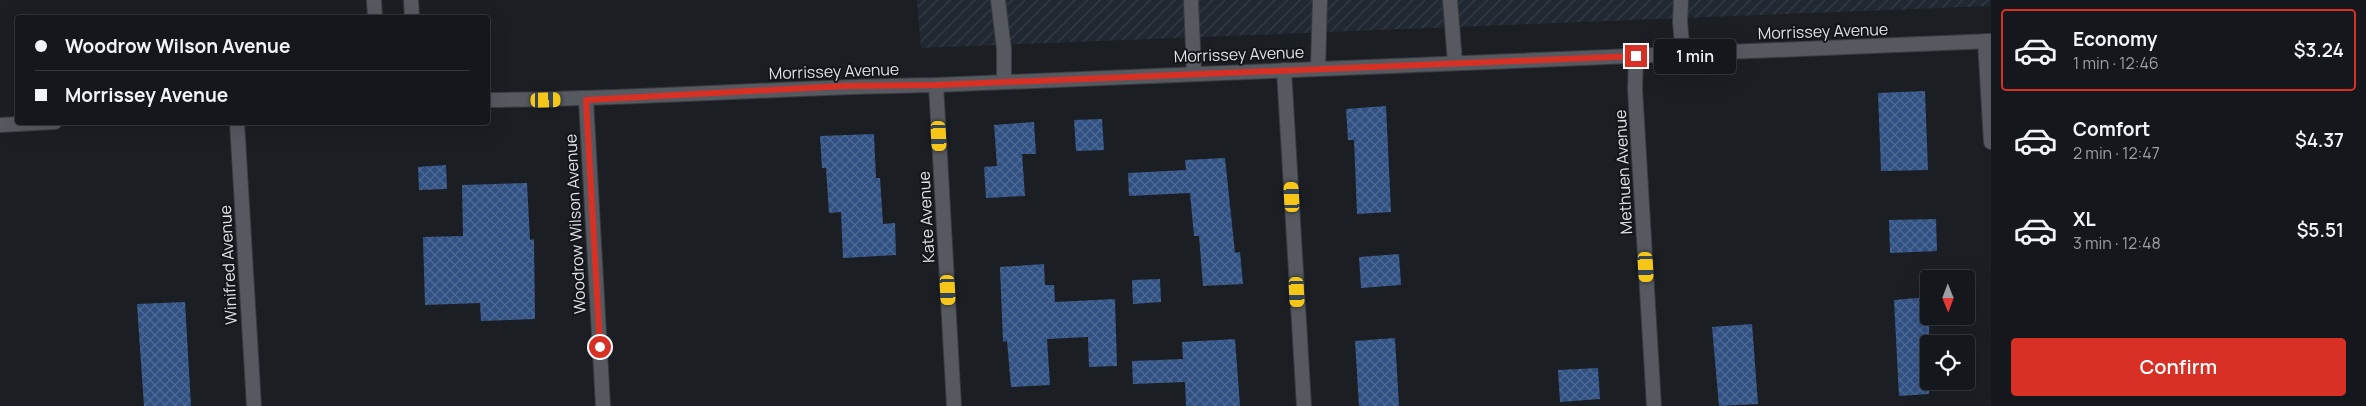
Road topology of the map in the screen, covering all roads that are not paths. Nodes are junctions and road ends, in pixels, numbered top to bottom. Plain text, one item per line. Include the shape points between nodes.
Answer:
1 (374, 0) edge
2 (411, 0) edge
3 (998, 0) edge
4 (1191, 0) edge
5 (1320, 0) edge
6 (1450, 0) edge
7 (1681, 0) edge
8 (375, 15) edge
9 (412, 15) edge
10 (1988, 41) edge
11 (1683, 54) junction
12 (1636, 56) junction
13 (1455, 62) junction
14 (1318, 68) junction
15 (1284, 70) junction
16 (1194, 73) junction
17 (1004, 82) junction
18 (936, 85) junction
19 (490, 100) edge
20 (586, 100) junction
21 (15, 124) edge
22 (0, 125) edge
23 (237, 125) edge
24 (1991, 142) edge
25 (254, 406) edge
26 (603, 406) edge
27 (954, 406) edge
28 (1304, 406) edge
29 (1654, 406) edge

1 - 8 street
2 - 9 street
3 - 17 street
4 - 16 street
5 - 14 street
6 - 13 street
7 - 11 street
10 - 11 street, Morrissey Avenue
10 - 24 street
11 - 12 street, Morrissey Avenue
12 - 13 street, Morrissey Avenue
12 - 29 street, Methuen Avenue via 1635,89
13 - 14 street, Morrissey Avenue
14 - 15 street, Morrissey Avenue
15 - 16 street, Morrissey Avenue
15 - 28 street
16 - 17 street, Morrissey Avenue
17 - 18 street, Morrissey Avenue
18 - 20 street, Morrissey Avenue via 844,86
18 - 27 street, Kate Avenue
19 - 20 street, Morrissey Avenue
20 - 26 street, Woodrow Wilson Avenue
21 - 22 street
23 - 25 street, Winifred Avenue

